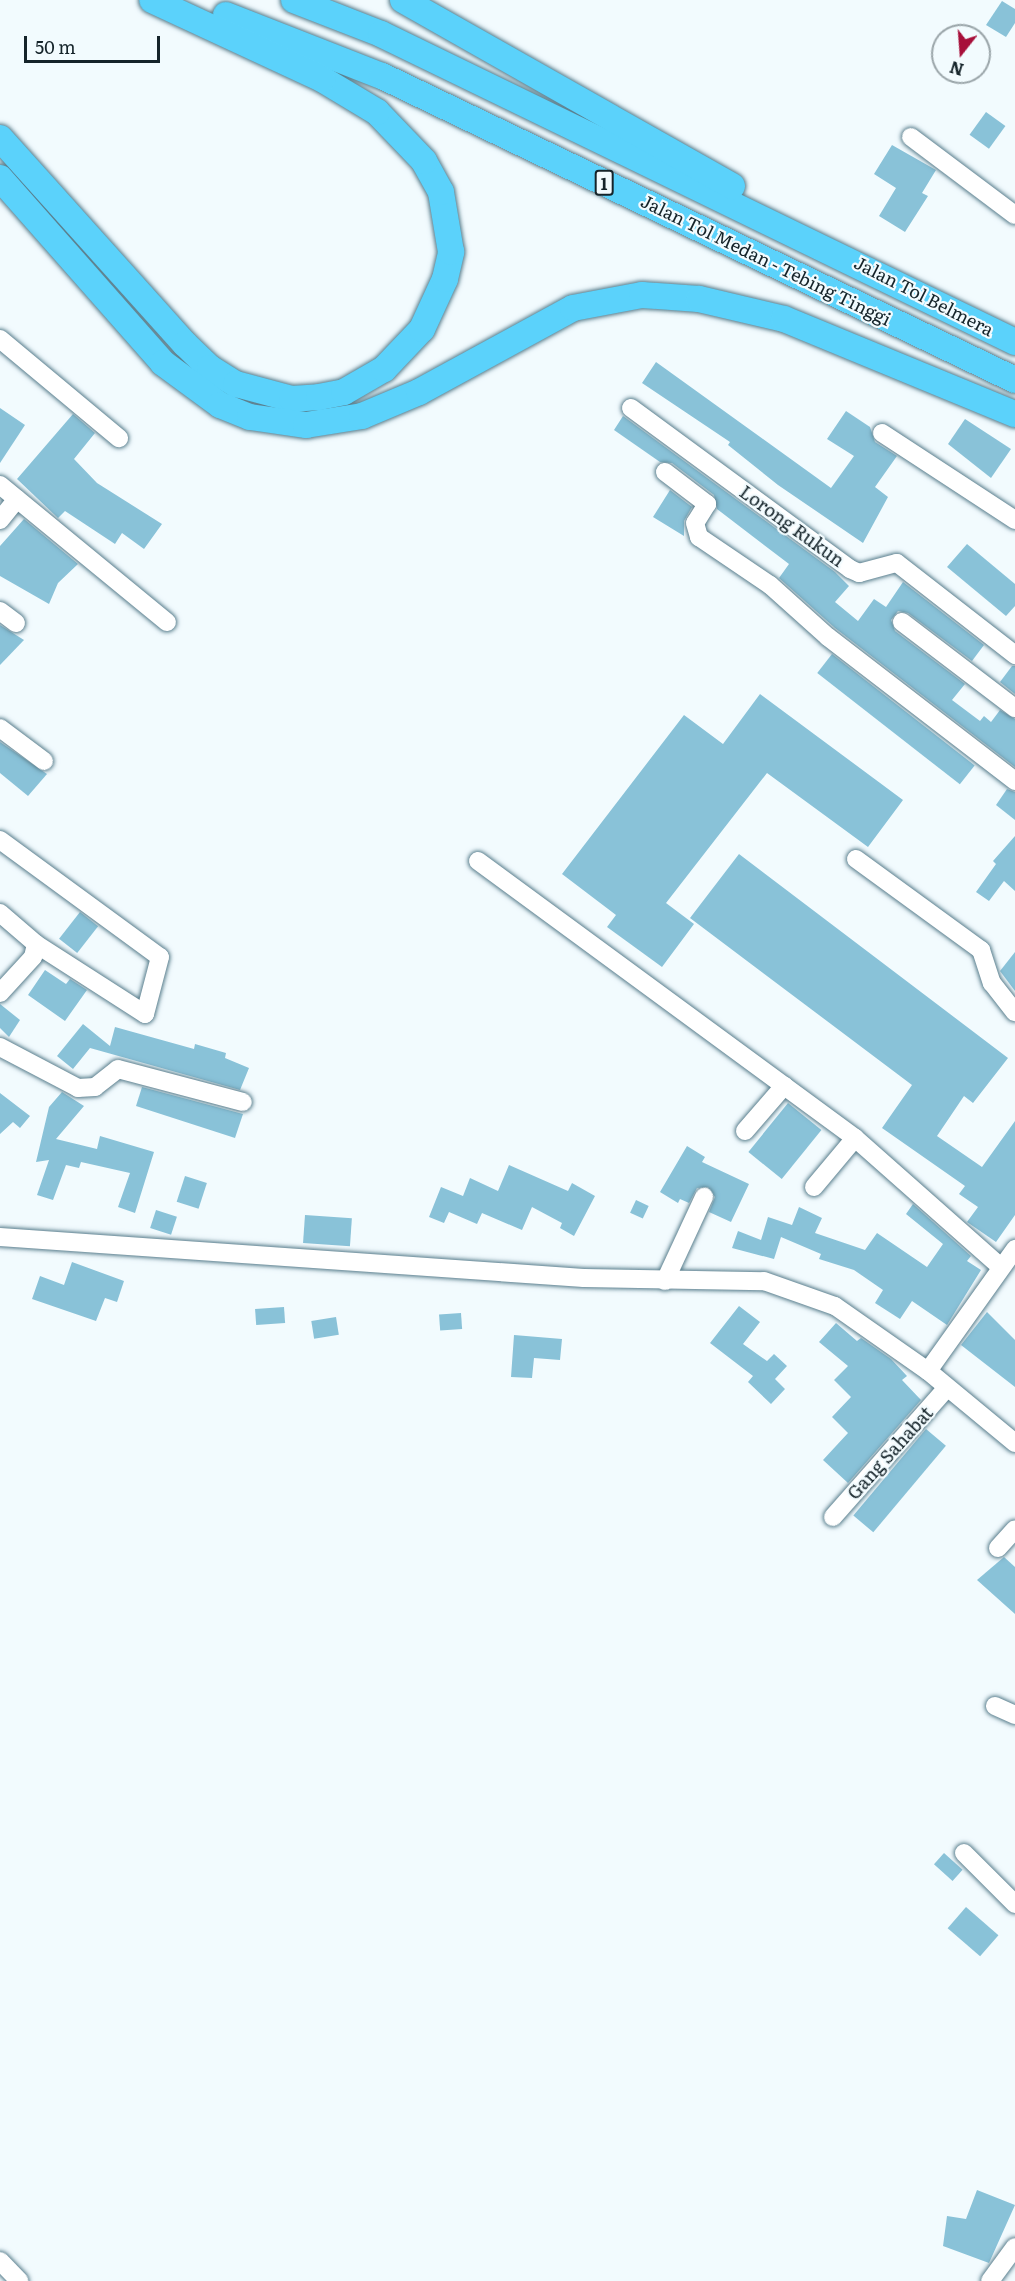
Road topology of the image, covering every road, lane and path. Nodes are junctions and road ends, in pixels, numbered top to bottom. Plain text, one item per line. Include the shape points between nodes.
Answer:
1 (152, 0) edge
2 (187, 0) edge
3 (294, 0) edge
4 (403, 0) edge
5 (911, 137) dead end
6 (0, 138) edge
7 (0, 178) edge
8 (1015, 215) edge
9 (832, 250) junction
10 (0, 339) edge
11 (1015, 342) edge
12 (1015, 380) edge
13 (631, 408) dead end
14 (1015, 414) edge
15 (882, 434) dead end
16 (120, 438) dead end
17 (665, 472) dead end
18 (0, 485) edge
19 (17, 499) junction
20 (0, 520) edge
21 (1015, 520) edge
22 (0, 611) edge
23 (167, 622) dead end
24 (902, 622) dead end
25 (16, 623) dead end
26 (1015, 655) edge
27 (1015, 708) edge
28 (0, 728) edge
29 (44, 761) dead end
30 (1015, 781) edge
31 (0, 840) edge
32 (856, 859) dead end
33 (478, 861) dead end
34 (0, 913) edge
35 (36, 944) junction
36 (0, 993) edge
37 (1015, 1012) edge
38 (0, 1047) edge
39 (784, 1086) junction
40 (243, 1102) dead end
41 (745, 1131) dead end
42 (855, 1138) junction
43 (814, 1187) dead end
44 (704, 1197) dead end
45 (0, 1237) edge
46 (1015, 1249) edge
47 (1001, 1267) junction
48 (665, 1281) junction
49 (928, 1371) junction
50 (946, 1389) junction
51 (1015, 1443) edge
52 (833, 1517) dead end
53 (1015, 1528) edge
54 (998, 1548) dead end
55 (995, 1706) dead end
56 (1015, 1714) edge
57 (964, 1853) dead end
58 (1011, 1893) edge
59 (1015, 2247) edge
60 (0, 2260) edge
61 (19, 2281) edge
62 (990, 2281) edge

1 - 6 highway via 322,79 377,112 424,161 441,192 451,252 435,305 397,358 365,382 319,397 292,399 236,384 210,368 185,344
2 - 12 highway, Jalan Tol Medan - Tebing Tinggi / 1 via 382,76
3 - 9 highway, Jalan Tol Medan - Tebing Tinggi / 1 via 381,33
4 - 9 highway via 690,160
5 - 8 street
7 - 14 highway via 163,363 211,399 250,417 306,425 362,416 419,392 565,312 642,295 699,298 784,319
9 - 11 highway, Jalan Tol Belmera / 1
10 - 16 street
13 - 26 street, Lorong Rukun via 850,568 859,573 897,563
15 - 21 street
17 - 30 street via 707,504 695,523 699,537 770,585 828,637
18 - 19 street
19 - 20 street
19 - 23 street
22 - 25 street
24 - 27 street
28 - 29 street
31 - 35 street via 160,957 145,1014
32 - 37 street via 981,950 992,983
33 - 39 street
34 - 35 street
35 - 36 street via 33,957
38 - 40 street via 78,1088 95,1087 118,1069
39 - 41 street
39 - 42 street
42 - 43 street
42 - 47 street
44 - 48 street
45 - 48 street via 180,1246 404,1267
46 - 47 street
47 - 49 street
48 - 49 street via 764,1281 799,1290 835,1306
49 - 50 street
50 - 51 street
50 - 52 street, Gang Sahabat
53 - 54 street
55 - 56 street
57 - 58 street
59 - 62 street
60 - 61 street

